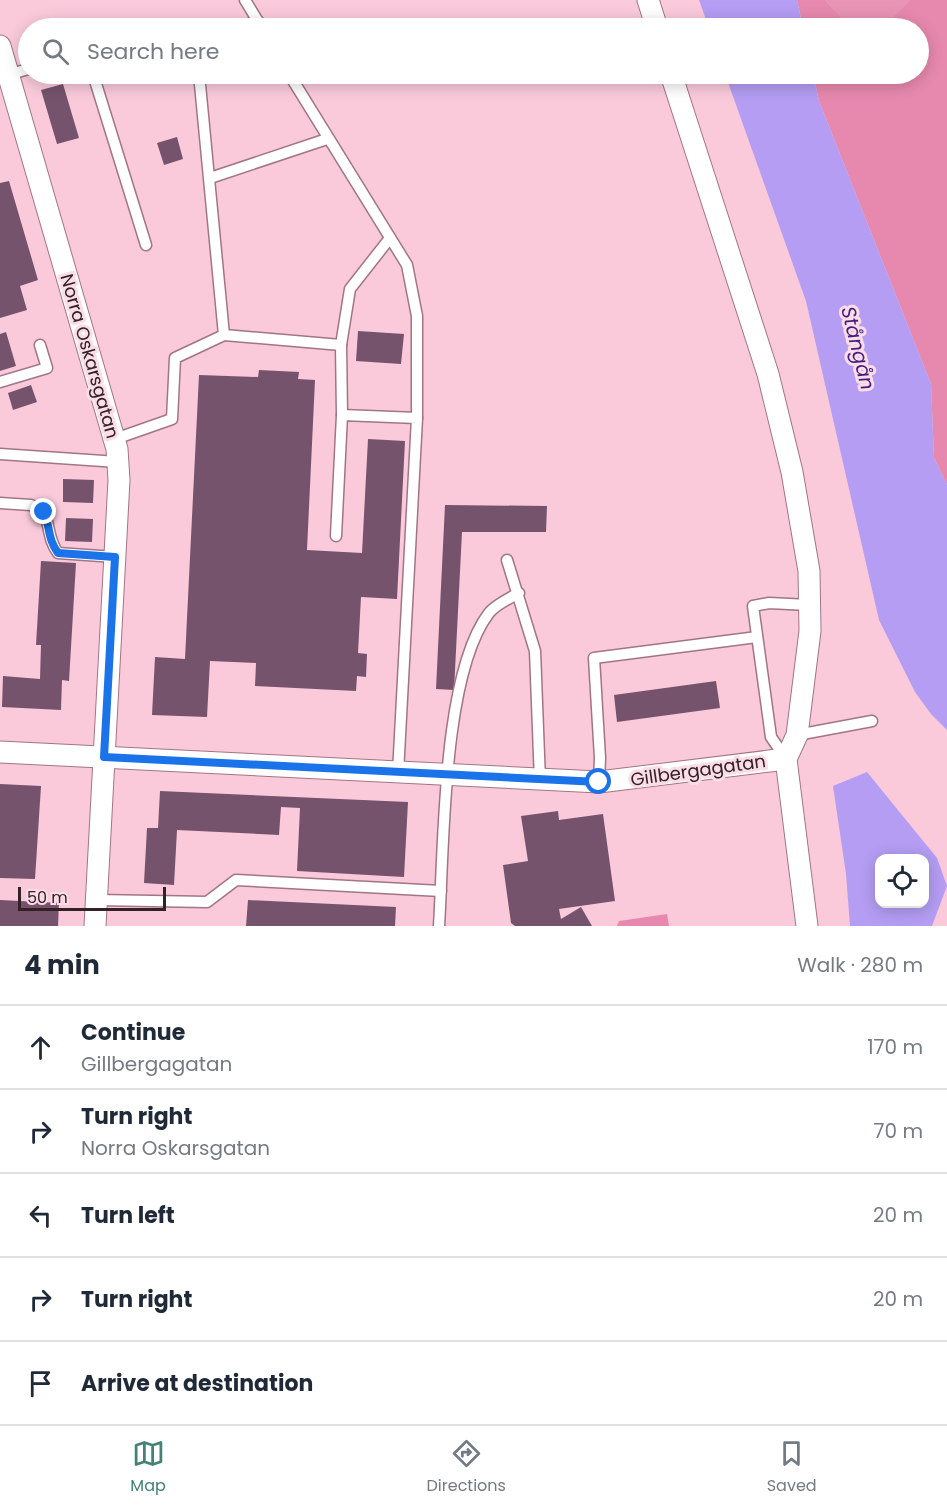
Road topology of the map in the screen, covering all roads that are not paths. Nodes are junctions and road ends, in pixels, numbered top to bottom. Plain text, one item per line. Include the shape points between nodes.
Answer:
1 (245, 0) edge
2 (648, 0) edge
3 (256, 18) edge
4 (654, 18) edge
5 (0, 46) edge
6 (13, 84) edge
7 (96, 84) edge
8 (200, 84) edge
9 (295, 84) edge
10 (674, 84) edge
11 (327, 139) junction
12 (210, 178) junction
13 (390, 238) junction
14 (146, 245) dead end
15 (224, 334) junction
16 (40, 345) dead end
17 (341, 345) junction
18 (0, 382) edge
19 (342, 415) junction
20 (417, 418) junction
21 (115, 439) junction
22 (0, 454) edge
23 (118, 462) junction
24 (0, 503) edge
25 (336, 536) dead end
26 (115, 557) junction
27 (507, 560) dead end
28 (519, 593) junction
29 (809, 605) junction
30 (757, 637) junction
31 (872, 721) dead end
32 (797, 735) junction
33 (0, 752) edge
34 (104, 757) junction
35 (786, 759) junction
36 (398, 773) junction
37 (448, 776) junction
38 (540, 781) junction
39 (599, 782) junction
40 (441, 891) junction
41 (97, 900) junction
42 (95, 926) edge
43 (439, 926) edge
44 (807, 926) edge

1 - 3 lane
2 - 4 street
5 - 6 street, Norra Oskarsgatan
6 - 21 street, Norra Oskarsgatan
7 - 14 lane
8 - 12 lane
9 - 11 lane
10 - 29 street via 770,385 792,472 809,571
11 - 12 lane
11 - 13 lane
12 - 15 lane
13 - 17 lane via 350,290
13 - 20 lane via 407,265 417,316
15 - 17 lane
15 - 21 lane via 175,358 172,419
16 - 18 lane via 47,368
17 - 19 lane
19 - 20 lane
19 - 25 lane
20 - 36 lane
21 - 23 street, Norra Oskarsgatan
22 - 23 lane
23 - 26 street, Norra Oskarsgatan
24 - 26 lane via 30,505 44,512 50,543 58,553
26 - 34 street, Norra Oskarsgatan
27 - 28 lane
28 - 37 lane via 490,611 470,645 450,742
28 - 38 lane via 535,651
29 - 30 lane via 753,606
29 - 32 street via 810,631
30 - 35 lane via 771,736
30 - 39 lane via 594,658
31 - 32 lane
32 - 35 street
33 - 34 street, Gillbergagatan
34 - 36 street, Gillbergagatan
34 - 41 street, Norra Oskarsgatan
35 - 39 street, Gillbergagatan
35 - 44 street
36 - 37 street, Gillbergagatan
37 - 38 street, Gillbergagatan
37 - 40 lane
38 - 39 street, Gillbergagatan
40 - 41 lane via 236,880 207,902
40 - 43 lane
41 - 42 street, Norra Oskarsgatan

